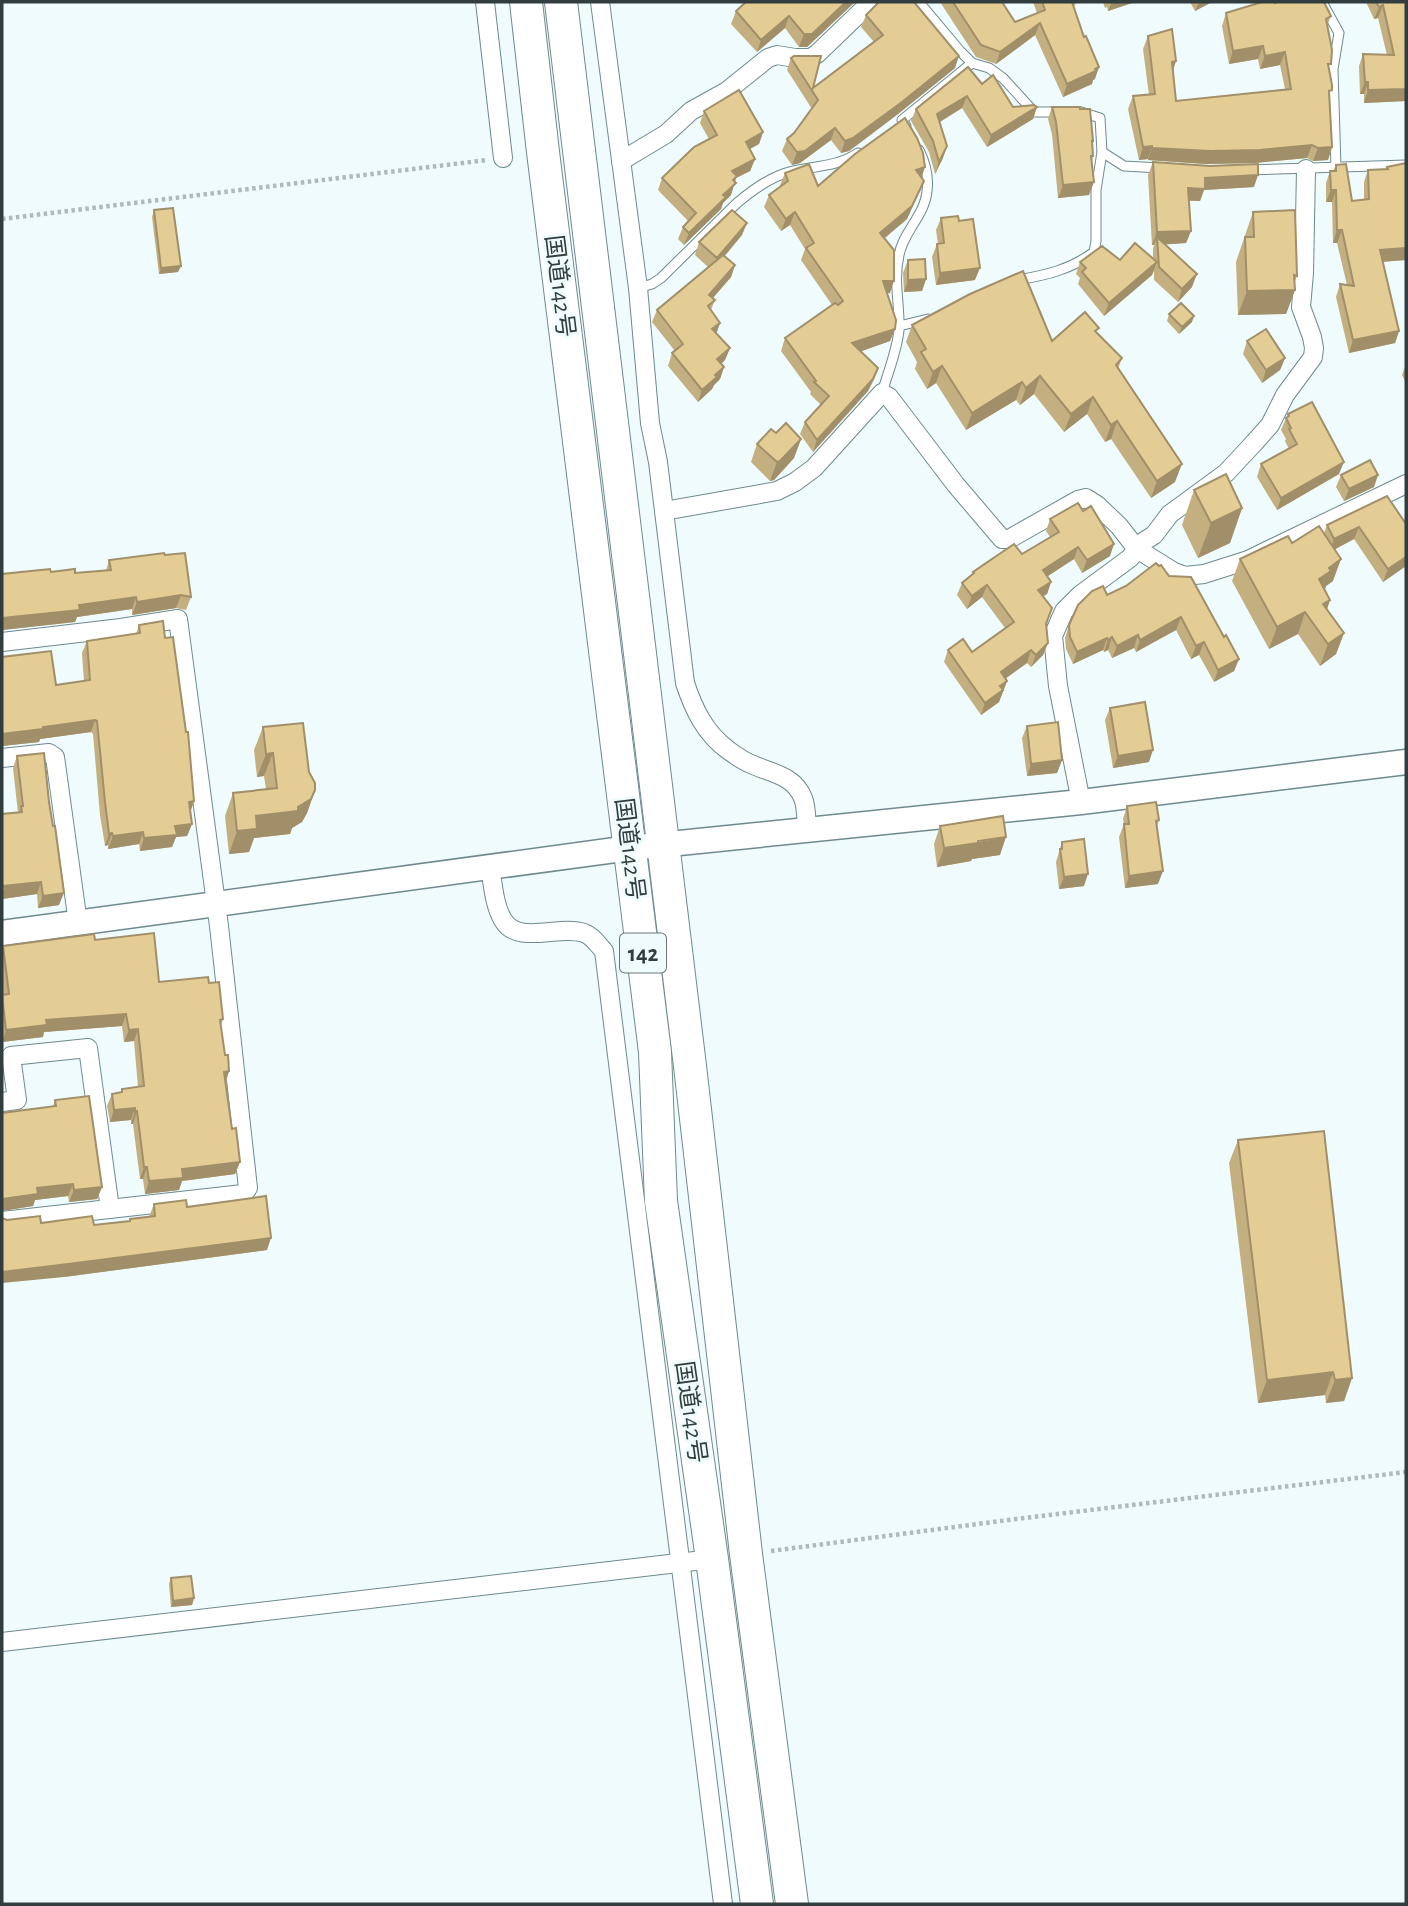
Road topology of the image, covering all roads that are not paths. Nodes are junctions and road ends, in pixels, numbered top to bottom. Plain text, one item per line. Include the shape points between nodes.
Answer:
1 (485, 2) edge
2 (526, 2) edge
3 (561, 2) edge
4 (600, 2) edge
5 (871, 2) edge
6 (919, 2) edge
7 (1322, 2) edge
8 (972, 63) junction
9 (902, 120) junction
10 (892, 128) edge
11 (910, 131) edge
12 (915, 141) edge
13 (862, 150) edge
14 (1102, 152) junction
15 (503, 158) road end
16 (621, 161) junction
17 (1406, 165) edge
18 (1336, 168) junction
19 (1165, 169) edge
20 (1306, 169) junction
21 (1231, 170) edge
22 (1003, 286) edge
23 (638, 288) junction
24 (941, 313) edge
25 (899, 326) junction
26 (883, 393) junction
27 (1406, 484) edge
28 (663, 510) junction
29 (1137, 549) junction
30 (2, 642) edge
31 (2, 758) edge
32 (1406, 762) edge
33 (1081, 802) junction
34 (807, 830) junction
35 (662, 845) junction
36 (630, 848) junction
37 (490, 867) junction
38 (215, 905) junction
39 (78, 923) junction
40 (2, 933) edge
41 (7, 1056) edge
42 (2, 1102) edge
43 (110, 1209) junction
44 (2, 1221) edge
45 (712, 1559) junction
46 (680, 1562) junction
47 (2, 1642) edge
48 (723, 1904) edge
49 (757, 1904) edge
50 (792, 1904) edge

1 - 15 street
2 - 36 highway, 国道142号 / 142
3 - 35 highway, 国道142号 / 142
4 - 16 street
5 - 16 street via 811,58 768,58 727,91 691,111 666,134
6 - 8 lane
7 - 18 lane via 1339,33 1333,69
8 - 9 lane
8 - 14 lane via 1003,78 1034,112 1080,112 1100,118
9 - 10 lane
9 - 11 lane
12 - 25 lane via 927,170 927,196 899,252 895,279
13 - 23 lane via 829,165 785,173 750,192 661,278
14 - 19 lane via 1124,166
14 - 22 lane via 1094,252 1055,273
16 - 23 street
17 - 18 lane
18 - 20 lane
20 - 21 lane
20 - 29 street via 1301,307 1312,337 1313,357 1254,443 1219,479 1170,514
23 - 28 street
24 - 25 lane
25 - 26 lane
26 - 28 street via 814,468 795,482 778,491
26 - 29 street via 1002,540 1086,498 1119,526
27 - 29 street via 1248,560 1204,574 1174,572
28 - 34 street via 685,683 698,717 727,750 793,784 803,797
29 - 33 street via 1064,611 1053,636
30 - 38 street via 178,619
31 - 39 street via 49,753 55,757
32 - 33 street
33 - 34 street
34 - 35 street
35 - 36 street
35 - 50 highway, 国道142号 / 142
36 - 37 street
36 - 45 highway, 国道142号 / 142 via 655,1052 661,1202
37 - 38 street
37 - 46 street via 496,905 512,931 584,932 604,951
38 - 39 street
38 - 43 street via 248,1188 243,1194
39 - 40 street
41 - 42 street via 17,1100
41 - 43 street via 88,1048
43 - 44 street
45 - 46 street
45 - 49 highway, 国道142号 / 142
46 - 47 street
46 - 48 street

